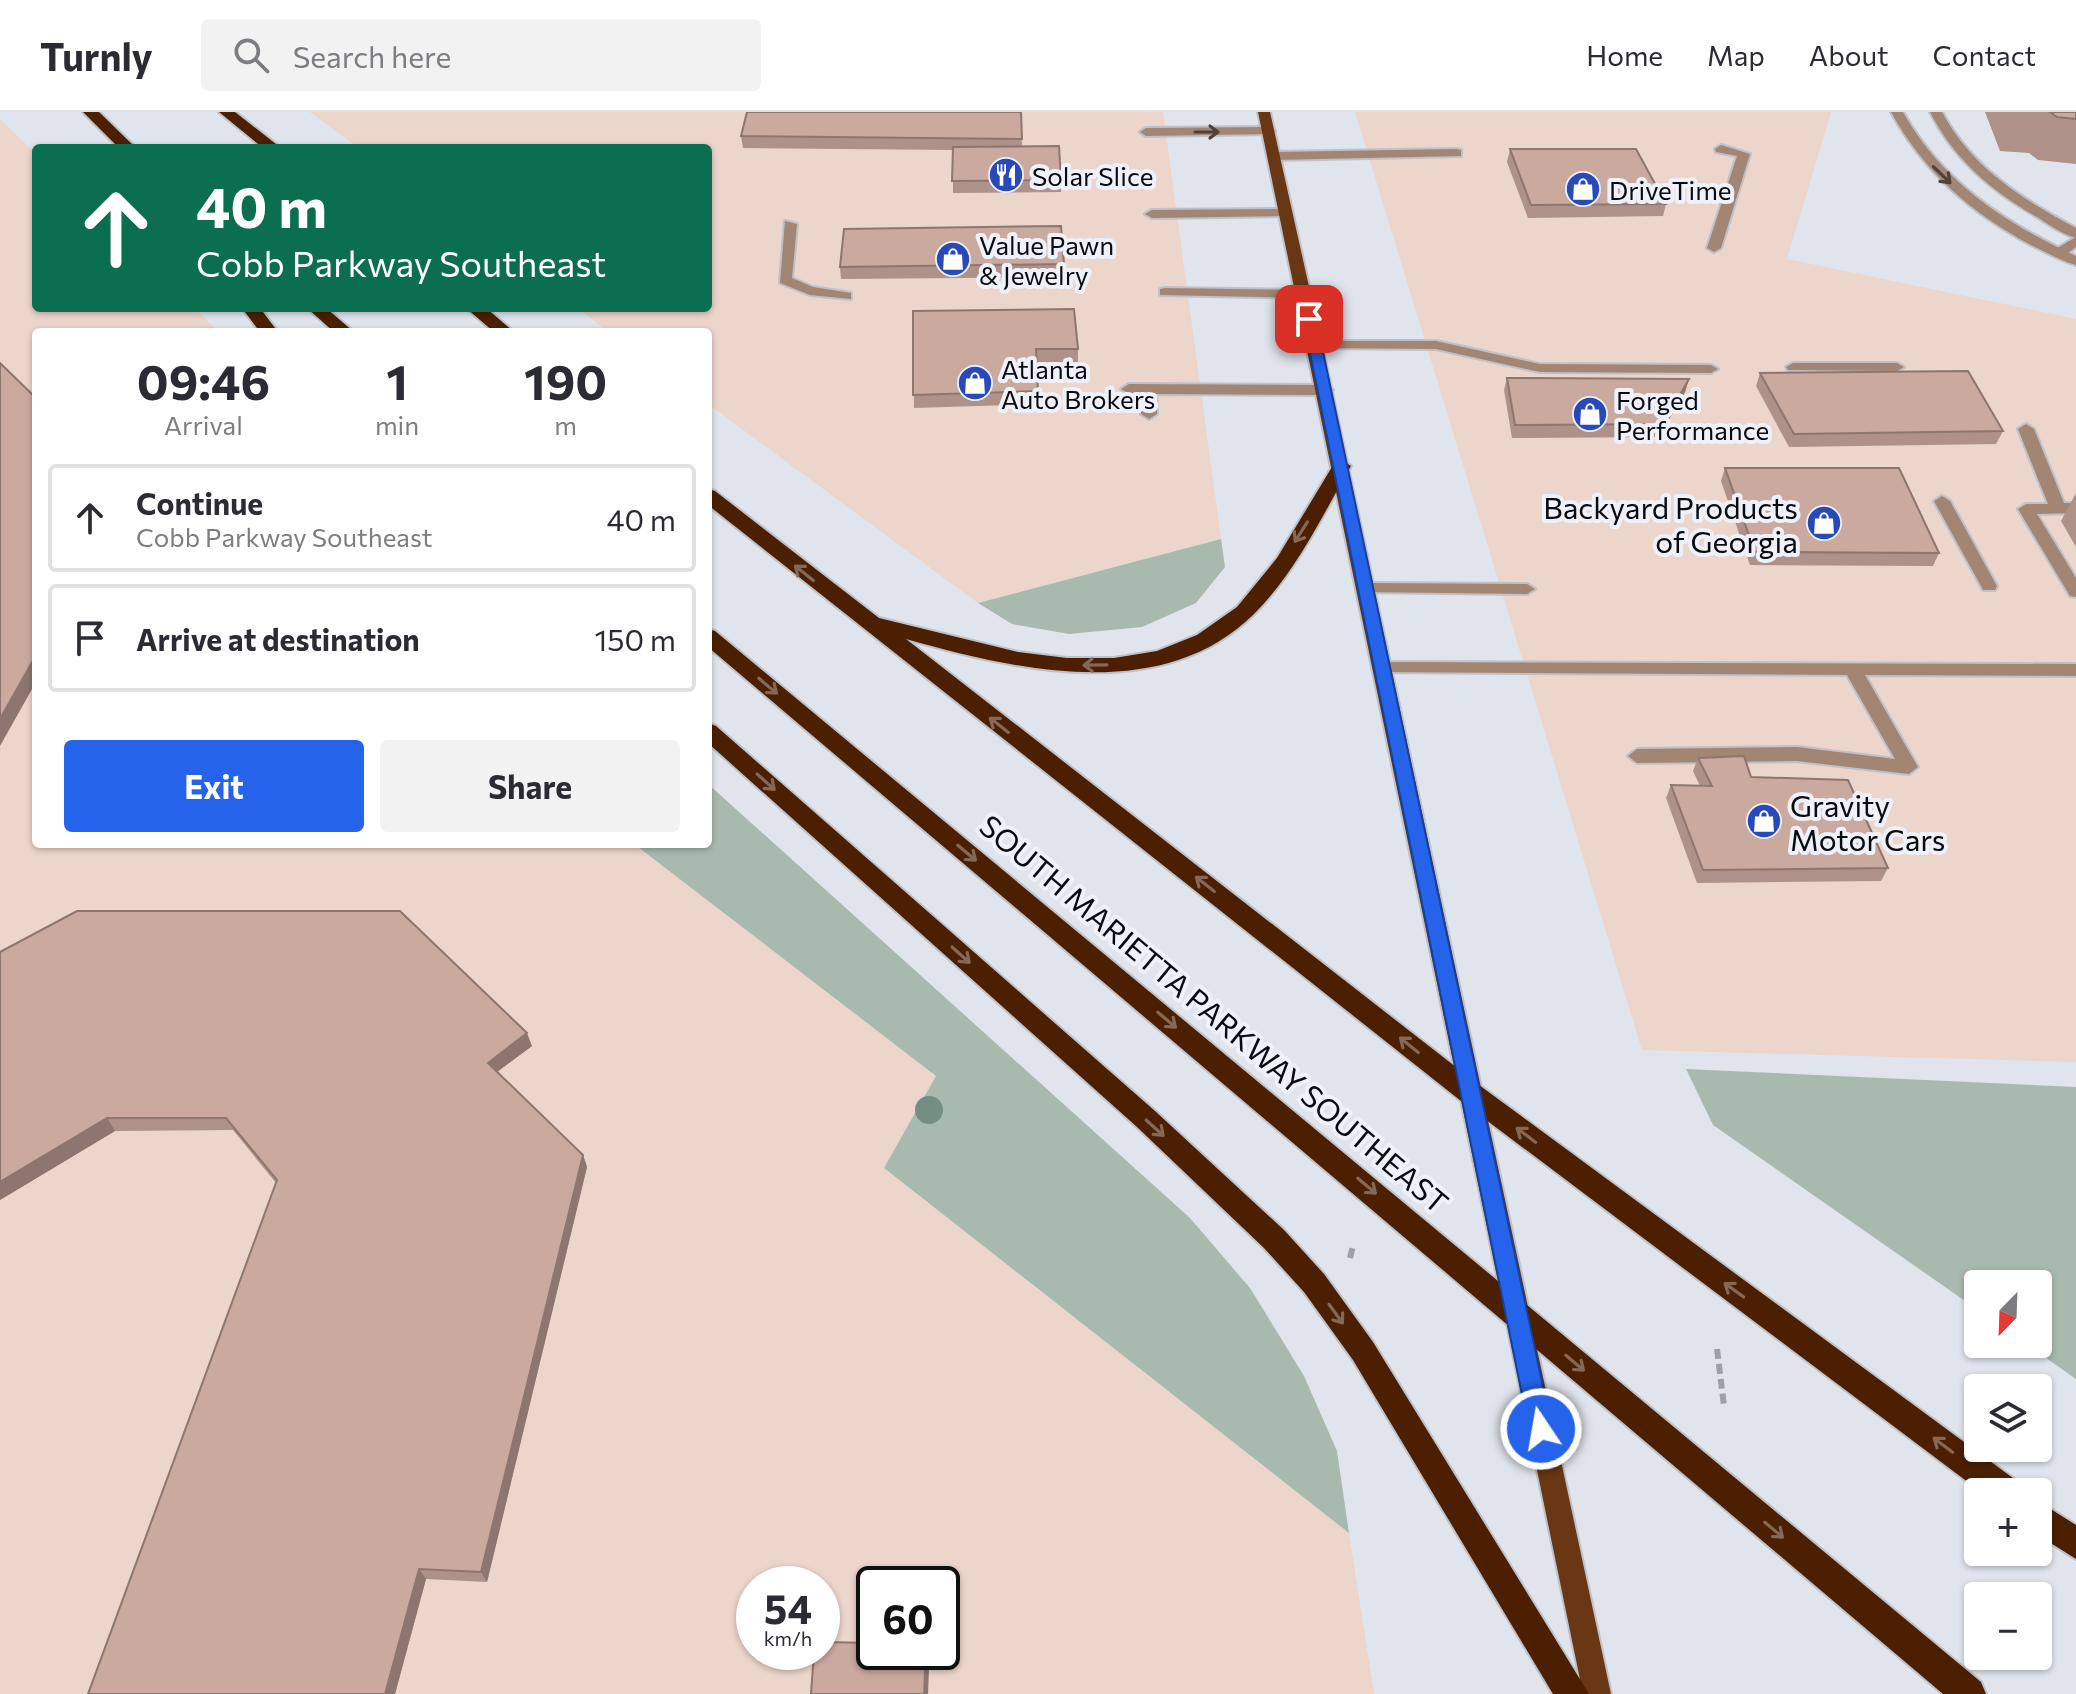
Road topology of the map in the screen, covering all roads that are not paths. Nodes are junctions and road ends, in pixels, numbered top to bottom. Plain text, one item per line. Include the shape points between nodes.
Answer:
1 (90, 112) edge
2 (226, 112) edge
3 (1264, 112) edge
4 (1897, 112) edge
5 (1936, 112) edge
6 (1269, 131) junction
7 (1146, 132) dead end
8 (124, 144) edge
9 (268, 144) edge
10 (1721, 149) dead end
11 (1456, 153) dead end
12 (1274, 156) junction
13 (1286, 213) junction
14 (1152, 214) dead end
15 (790, 224) dead end
16 (2076, 234) edge
17 (2076, 241) edge
18 (1714, 248) dead end
19 (2059, 253) junction
20 (2076, 261) edge
21 (1165, 292) dead end
22 (1304, 294) junction
23 (846, 296) dead end
24 (321, 312) edge
25 (480, 312) edge
26 (340, 328) edge
27 (500, 328) edge
28 (1315, 345) junction
29 (1793, 367) dead end
30 (1897, 367) dead end
31 (1711, 369) dead end
32 (1129, 389) dead end
33 (1148, 389) junction
34 (1325, 390) junction
35 (1149, 414) dead end
36 (2026, 429) dead end
37 (1342, 466) junction
38 (712, 498) edge
39 (1942, 501) dead end
40 (2067, 508) edge
41 (1989, 586) dead end
42 (1367, 588) junction
43 (1527, 589) dead end
44 (2076, 592) edge
45 (865, 621) junction
46 (712, 639) edge
47 (1383, 668) junction
48 (1853, 670) junction
49 (2076, 670) edge
50 (712, 735) edge
51 (1637, 756) dead end
52 (1470, 1093) junction
53 (1516, 1312) junction
54 (1987, 1478) edge
55 (2052, 1526) edge
56 (2076, 1544) edge
57 (1572, 1694) edge
58 (1597, 1694) edge
59 (1969, 1694) edge

1 - 8 highway
2 - 9 highway
3 - 6 main road
4 -> 19 street via 1917,147 1942,175 1993,215
5 - 16 street via 1981,172
7 -> 6 street
6 - 12 main road
10 - 18 street via 1744,154
11 - 12 street
12 - 13 main road
13 - 14 street
13 - 22 main road
15 - 23 street via 785,280 810,291
17 - 19 street
19 - 20 street
21 - 22 street
22 - 28 main road
24 - 26 highway
25 - 27 highway
28 - 31 street via 1436,345 1540,368
28 - 34 main road
29 - 30 street
32 - 33 street
33 - 34 street
33 - 35 street
34 - 37 main road
36 - 40 street
37 - 42 main road
37 -> 45 highway via 1269,583 1244,612 1210,637 1170,655 1126,664 1046,664
45 -> 38 highway
39 - 41 street
40 - 44 street via 2026,509
42 - 43 street
42 - 47 main road
52 -> 45 highway
46 -> 53 highway, SOUTH MARIETTA PARKWAY SOUTHEAST
47 - 48 street
47 - 52 main road
48 - 49 street
48 - 51 street via 1909,767 1797,754
50 -> 57 highway via 1156,1128 1314,1283 1363,1351
52 - 53 main road
54 -> 52 highway
53 - 58 main road
53 -> 59 highway, SOUTH MARIETTA PARKWAY SOUTHEAST
55 - 56 highway

